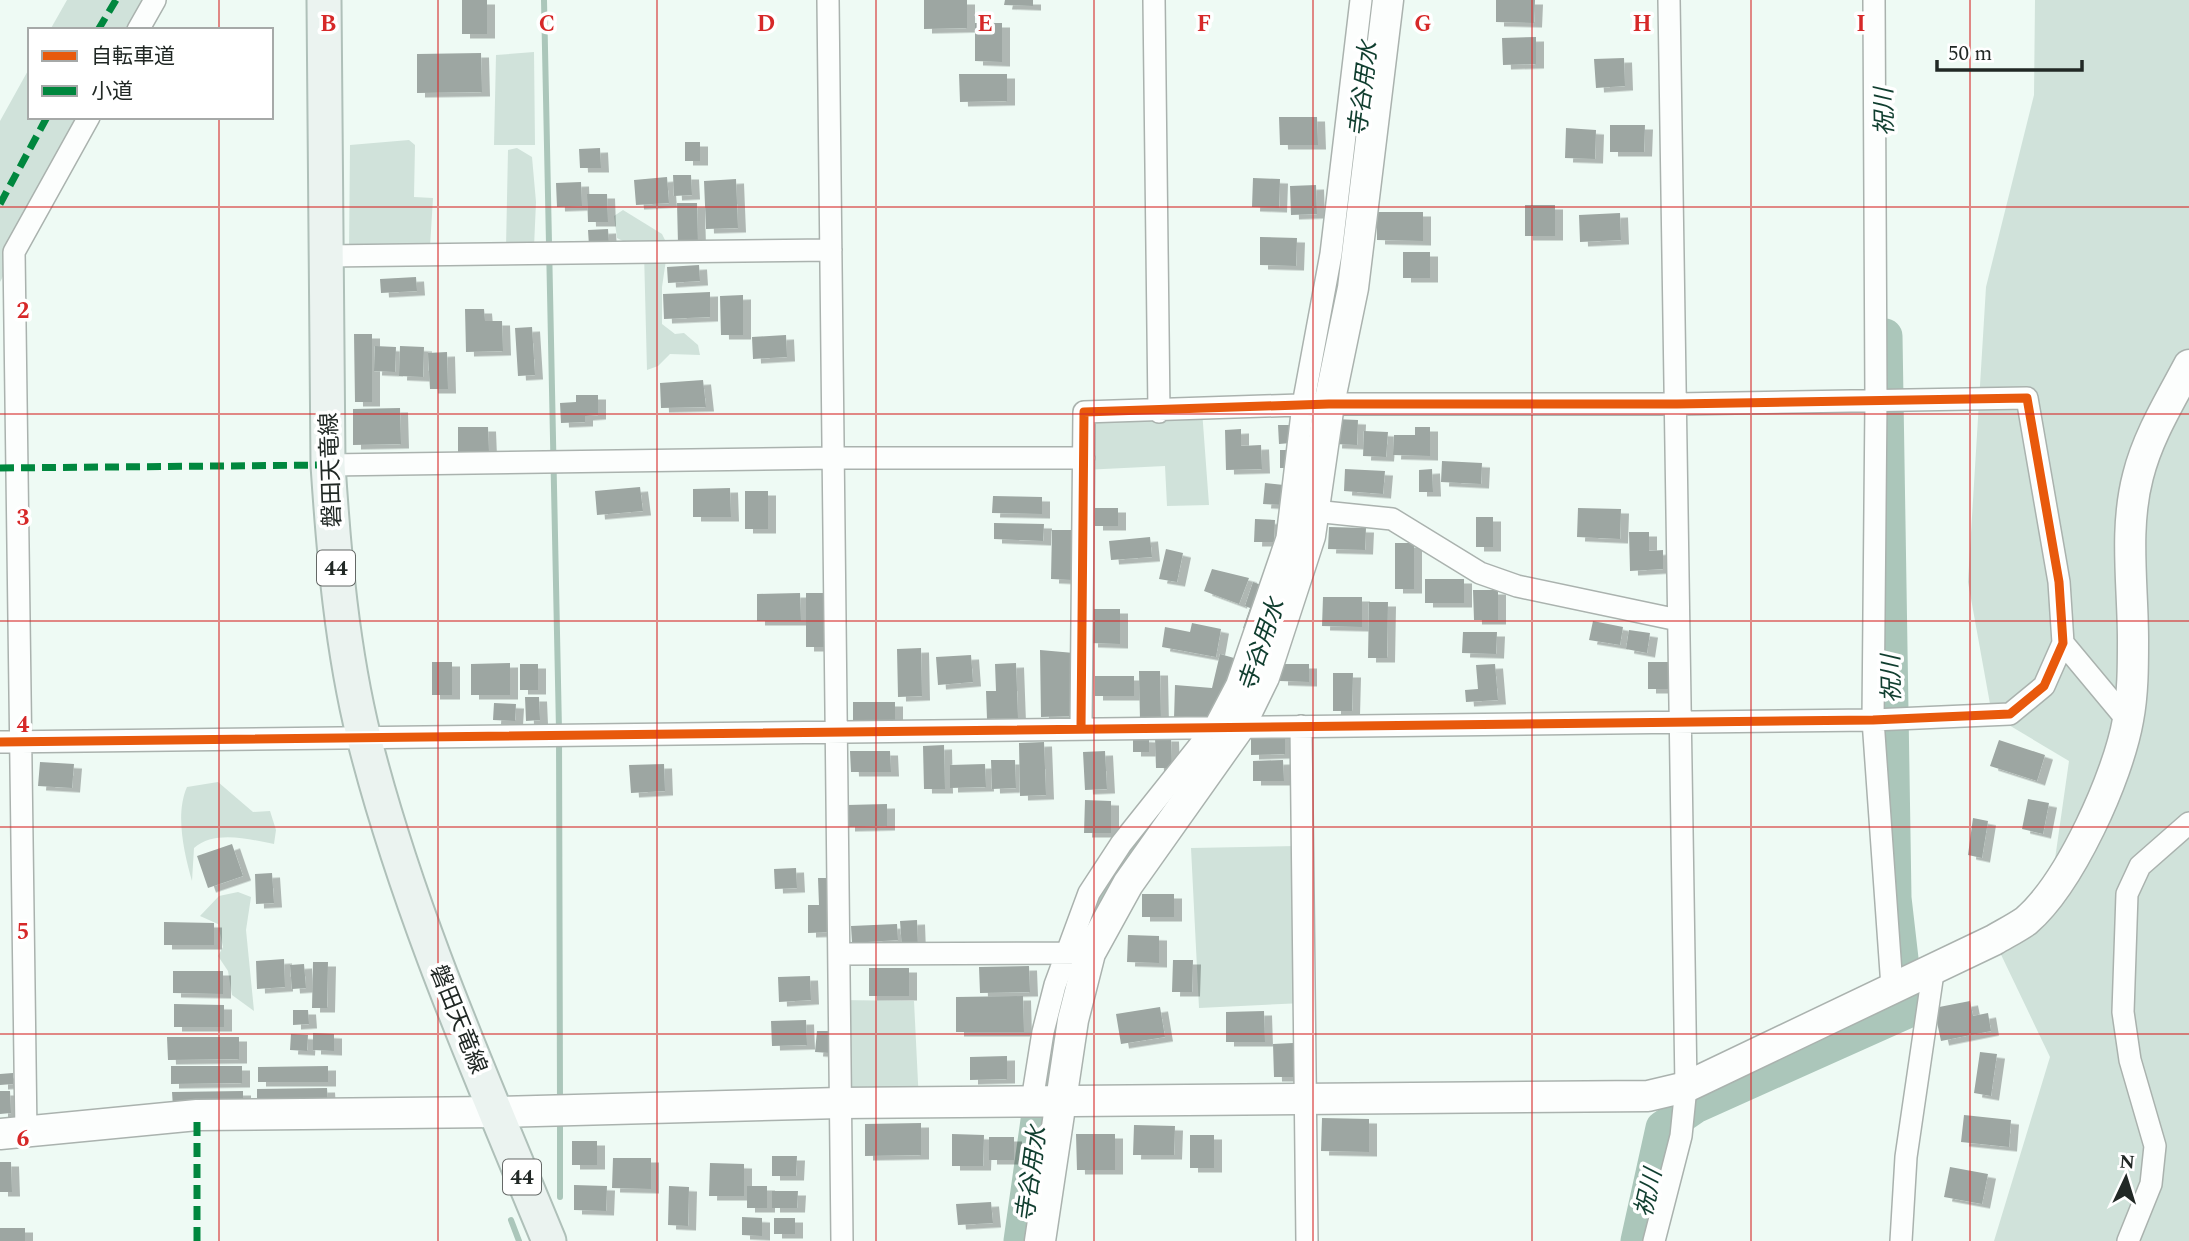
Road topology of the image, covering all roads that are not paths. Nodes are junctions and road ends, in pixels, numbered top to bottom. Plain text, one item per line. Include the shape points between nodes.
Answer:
1 (155, 0) edge
2 (324, 0) edge
3 (828, 0) edge
4 (1154, 0) edge
5 (1361, 0) edge
6 (1388, 0) edge
7 (1668, 0) edge
8 (1874, 0) edge
9 (139, 28) edge
10 (88, 119) edge
11 (831, 250) junction
12 (325, 256) junction
13 (2189, 365) edge
14 (1876, 401) junction
15 (1676, 404) junction
16 (1316, 405) junction
17 (1159, 412) junction
18 (835, 458) junction
19 (1084, 458) junction
20 (328, 465) junction
21 (1314, 511) junction
22 (1678, 620) junction
23 (2063, 643) junction
24 (1873, 720) junction
25 (2128, 720) junction
26 (1679, 721) junction
27 (1227, 726) junction
28 (1301, 726) junction
29 (1081, 728) junction
30 (839, 732) junction
31 (364, 738) junction
32 (10, 742) edge
33 (2189, 823) edge
34 (1077, 953) junction
35 (839, 954) junction
36 (1934, 966) junction
37 (1892, 987) junction
38 (1686, 1087) junction
39 (1305, 1098) junction
40 (1032, 1101) junction
41 (1062, 1101) junction
42 (840, 1103) junction
43 (496, 1112) junction
44 (13, 1134) edge
45 (549, 1241) edge
46 (842, 1241) edge
47 (1040, 1241) edge
48 (1307, 1241) edge
49 (1654, 1241) edge
50 (1901, 1241) edge
51 (2128, 1241) edge

1 - 9 street
2 - 12 main road, 磐田天竜線 / 44
3 - 11 street
4 - 17 street
5 - 16 street
6 - 16 street via 1353,288
7 - 15 street
8 - 14 street
10 - 32 street via 14,252
11 - 12 street
11 - 18 street
12 - 20 main road, 磐田天竜線 / 44
13 - 25 street via 2150,439 2137,477 2130,552 2133,640
14 - 15 street
14 - 23 street via 2027,398 2059,582
14 - 24 street
15 - 16 street
15 - 22 street
16 - 17 street
16 - 21 street
16 - 27 street via 1287,538
17 - 19 street via 1084,412
18 - 19 street
18 - 20 street
18 - 30 street
19 - 29 street
20 - 31 main road, 磐田天竜線 / 44 via 346,644
21 - 22 street via 1392,519 1480,573 1517,586
21 - 27 street via 1264,677
22 - 26 street
23 - 24 street via 2044,686 2010,714
23 - 25 street
24 - 26 street
24 - 37 street
25 - 36 street via 2109,782 2050,894 2025,921
26 - 28 street
26 - 38 street
27 - 28 street
27 - 29 street
27 - 34 street via 1128,884
28 - 39 street
29 - 30 street
30 - 31 street
30 - 35 street
31 - 32 street
31 - 43 main road, 磐田天竜線 / 44 via 416,913
32 - 44 street
33 - 51 street via 2140,866 2127,894 2123,1012 2130,1060 2155,1146 2151,1184
34 - 35 street
34 - 40 street via 1043,1032
34 - 41 street
35 - 42 street
36 - 37 street
36 - 50 street via 1906,1157
37 - 38 street
38 - 39 street via 1648,1097
38 - 49 street via 1681,1136
39 - 41 street
39 - 48 street
40 - 41 street
40 - 42 street
41 - 47 street
42 - 43 street
42 - 46 street
43 - 44 street via 197,1115
43 - 45 main road, 磐田天竜線 / 44

